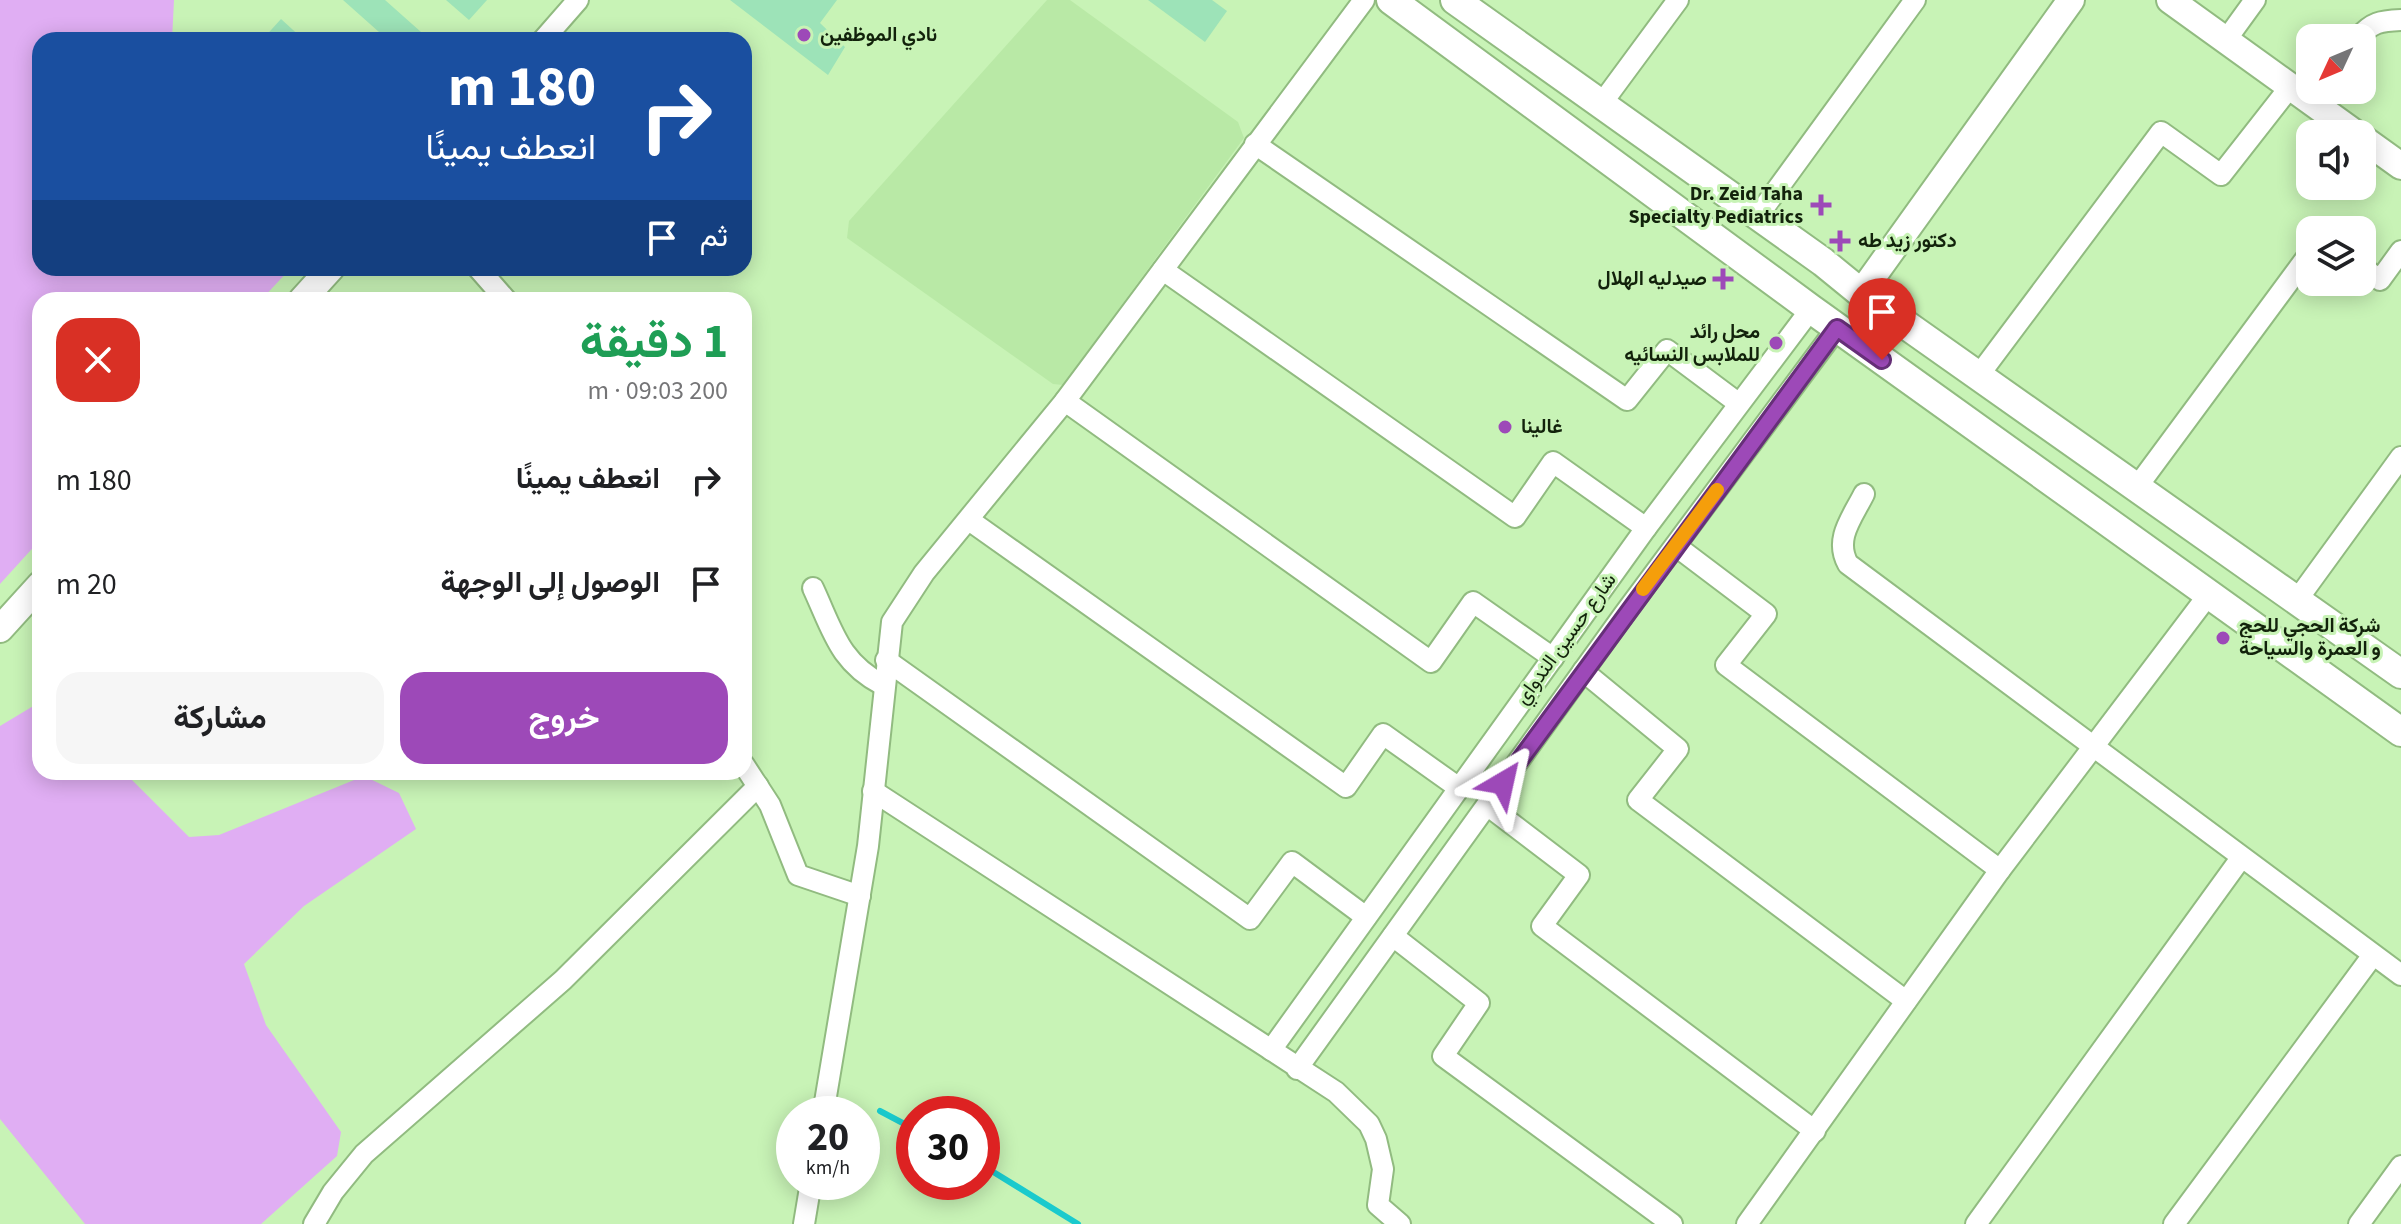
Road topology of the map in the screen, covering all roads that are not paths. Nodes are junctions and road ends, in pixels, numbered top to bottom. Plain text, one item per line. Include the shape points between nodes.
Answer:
1 (578, 0) edge
2 (1364, 0) edge
3 (1391, 0) edge
4 (1455, 0) edge
5 (1678, 0) edge
6 (1915, 0) edge
7 (2071, 0) edge
8 (2170, 0) edge
9 (2255, 0) edge
10 (2401, 20) edge
11 (2374, 24) edge
12 (550, 32) edge
13 (2226, 40) junction
14 (2296, 87) edge
15 (2296, 100) edge
16 (1602, 103) junction
17 (2319, 104) edge
18 (2339, 120) edge
19 (1255, 144) junction
20 (2376, 148) edge
21 (2401, 166) edge
22 (1757, 217) junction
23 (2401, 251) edge
24 (1163, 270) junction
25 (2296, 272) edge
26 (324, 276) edge
27 (485, 276) edge
28 (2376, 277) edge
29 (309, 292) edge
30 (499, 292) edge
31 (1861, 293) junction
32 (1811, 309) junction
33 (1837, 328) junction
34 (1979, 375) junction
35 (1065, 401) junction
36 (1738, 403) junction
37 (2401, 457) edge
38 (2137, 487) junction
39 (1864, 494) dead end
40 (969, 520) junction
41 (1646, 528) junction
42 (1676, 546) junction
43 (813, 588) dead end
44 (32, 594) edge
45 (2209, 594) junction
46 (2297, 600) junction
47 (0, 629) edge
48 (1553, 658) junction
49 (886, 660) junction
50 (1583, 671) junction
51 (2401, 674) edge
52 (883, 685) junction
53 (2401, 732) edge
54 (2095, 749) junction
55 (752, 777) edge
56 (758, 786) junction
57 (1459, 788) junction
58 (873, 791) junction
59 (1487, 805) junction
60 (2241, 858) junction
61 (2000, 870) junction
62 (860, 896) junction
63 (1366, 917) junction
64 (1393, 936) junction
65 (2373, 955) junction
66 (2401, 975) edge
67 (1906, 1001) junction
68 (1271, 1050) junction
69 (1297, 1069) junction
70 (826, 1096) edge
71 (1815, 1131) junction
72 (2401, 1166) edge
73 (808, 1200) edge
74 (314, 1224) edge
75 (804, 1224) edge
76 (1400, 1224) edge
77 (1672, 1224) edge
78 (1747, 1224) edge
79 (1976, 1224) edge
80 (2174, 1224) edge
81 (2359, 1224) edge

1 - 12 street
2 - 19 street
3 - 32 main road
4 - 16 main road
5 - 16 street
6 - 22 street
7 - 31 street
8 - 13 street
9 - 13 street
10 - 11 street
13 - 14 street
15 - 34 street via 2221,175 2161,132
16 - 22 main road
17 - 18 street
19 - 24 street
19 - 36 street via 1627,400 1667,350
20 - 21 street
22 - 31 main road
23 - 28 street via 2380,280
24 - 35 street
24 - 41 street via 1515,517 1553,462
25 - 38 street
26 - 29 street
27 - 30 street
31 - 34 main road
32 - 33 main road
32 - 36 street, شارع حسين الندواي
33 - 42 street, شارع حسين الندواي
33 - 45 main road
34 - 38 main road
35 - 40 street
35 - 48 street via 1431,662 1473,602
36 - 41 street, شارع حسين الندواي
37 - 46 street
38 - 46 main road
39 - 54 street via 1841,538 1848,564
40 - 49 street via 892,622
40 - 57 street via 1346,787 1383,734
41 - 48 street, شارع حسين الندواي
42 - 50 street, شارع حسين الندواي
42 - 61 street via 1766,614 1726,665
43 - 52 street via 843,653 860,673
44 - 47 street
45 - 53 main road
45 - 54 street
46 - 51 main road
48 - 57 street, شارع حسين الندواي
49 - 52 street
49 - 63 street via 1250,919 1292,862
50 - 59 street, شارع حسين الندواي
50 - 67 street via 1678,749 1638,800
52 - 58 street
54 - 60 street
54 - 61 street
55 - 56 street
56 - 62 street via 788,842 798,875
56 - 74 street via 563,980 364,1154
57 - 63 street, شارع حسين الندواي
58 - 62 street
58 - 68 street
59 - 64 street, شارع حسين الندواي
59 - 71 street via 1579,875 1542,926
60 - 65 street
60 - 79 street
61 - 67 street
62 - 70 street
63 - 68 street, شارع حسين الندواي
64 - 69 street, شارع حسين الندواي
64 - 77 street via 1479,1003 1443,1056
65 - 66 street
65 - 80 street
67 - 71 street
68 - 69 street
69 - 76 street via 1336,1092 1369,1124 1382,1155 1378,1205
71 - 78 street
72 - 81 street
73 - 75 street

